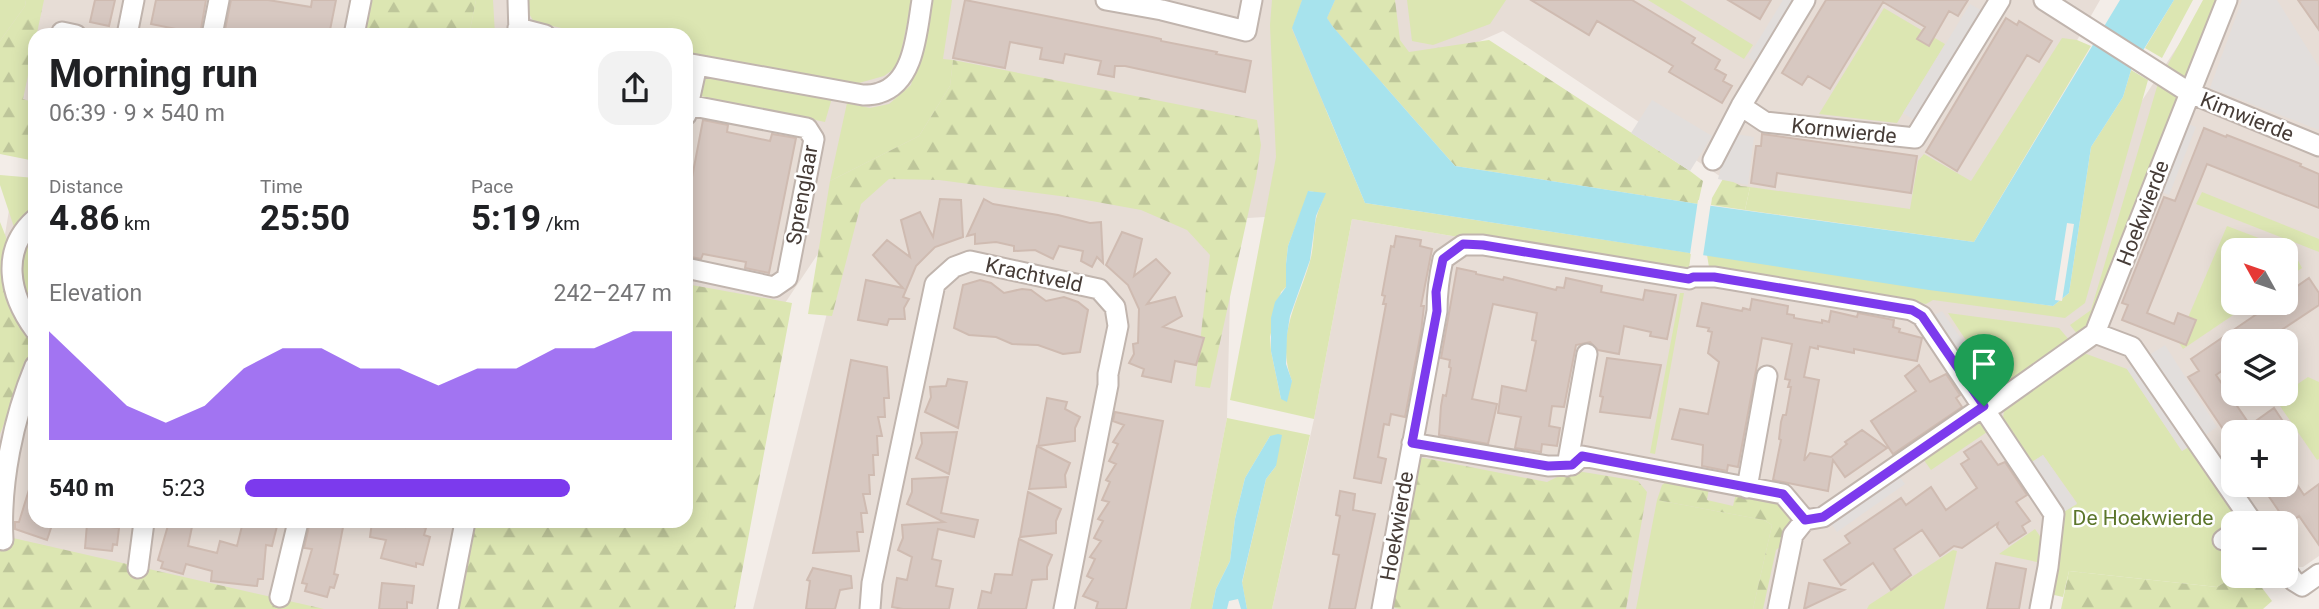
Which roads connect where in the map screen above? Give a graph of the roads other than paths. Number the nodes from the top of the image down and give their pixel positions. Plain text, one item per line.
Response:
1 (134, 0) edge
2 (219, 0) edge
3 (361, 0) edge
4 (518, 0) edge
5 (922, 0) edge
6 (1107, 0) edge
7 (1252, 0) edge
8 (1805, 0) edge
9 (2000, 0) edge
10 (2044, 0) edge
11 (2227, 0) edge
12 (2069, 7) edge
13 (128, 28) edge
14 (213, 28) edge
15 (355, 28) edge
16 (518, 28) edge
17 (693, 64) edge
18 (2190, 93) junction
19 (1741, 106) junction
20 (693, 112) edge
21 (2319, 146) edge
22 (1713, 160) dead end
23 (28, 226) edge
24 (693, 270) edge
25 (28, 318) edge
26 (2095, 333) junction
27 (1587, 354) dead end
28 (1767, 376) dead end
29 (28, 385) edge
30 (1984, 406) junction
31 (1412, 443) junction
32 (1567, 466) junction
33 (1748, 488) junction
34 (2244, 511) edge
35 (1805, 520) junction
36 (144, 528) edge
37 (297, 528) edge
38 (464, 528) edge
39 (3, 540) dead end
40 (138, 568) dead end
41 (2319, 574) edge
42 (2298, 584) edge
43 (281, 597) dead end
44 (448, 609) edge
45 (870, 609) edge
46 (1064, 609) edge
47 (1382, 609) edge
48 (1778, 609) edge
49 (2040, 609) edge

1 - 13 street
2 - 14 street
3 - 15 street
4 - 16 street
5 - 17 street, Sprenglaar
6 - 7 street
8 - 19 street
9 - 19 street, Kornwierde
10 - 12 street
11 - 18 street, Kimwierde
12 - 18 street
18 - 21 street, Kimwierde
18 - 26 street, Hoekwierde
19 - 22 street
20 - 24 street, Sprenglaar
23 - 25 street
26 - 30 street
26 - 34 street
27 - 32 street
28 - 33 street
29 - 39 street
30 - 31 street, Hoekwierde
30 - 35 street
30 - 49 street, Hoekwierde
31 - 32 street, Hoekwierde
31 - 47 street, Hoekwierde
32 - 33 street, Hoekwierde
33 - 35 street, Hoekwierde
35 - 48 street
36 - 40 street
37 - 43 street
38 - 44 street
41 - 42 street
45 - 46 street, Krachtveld

